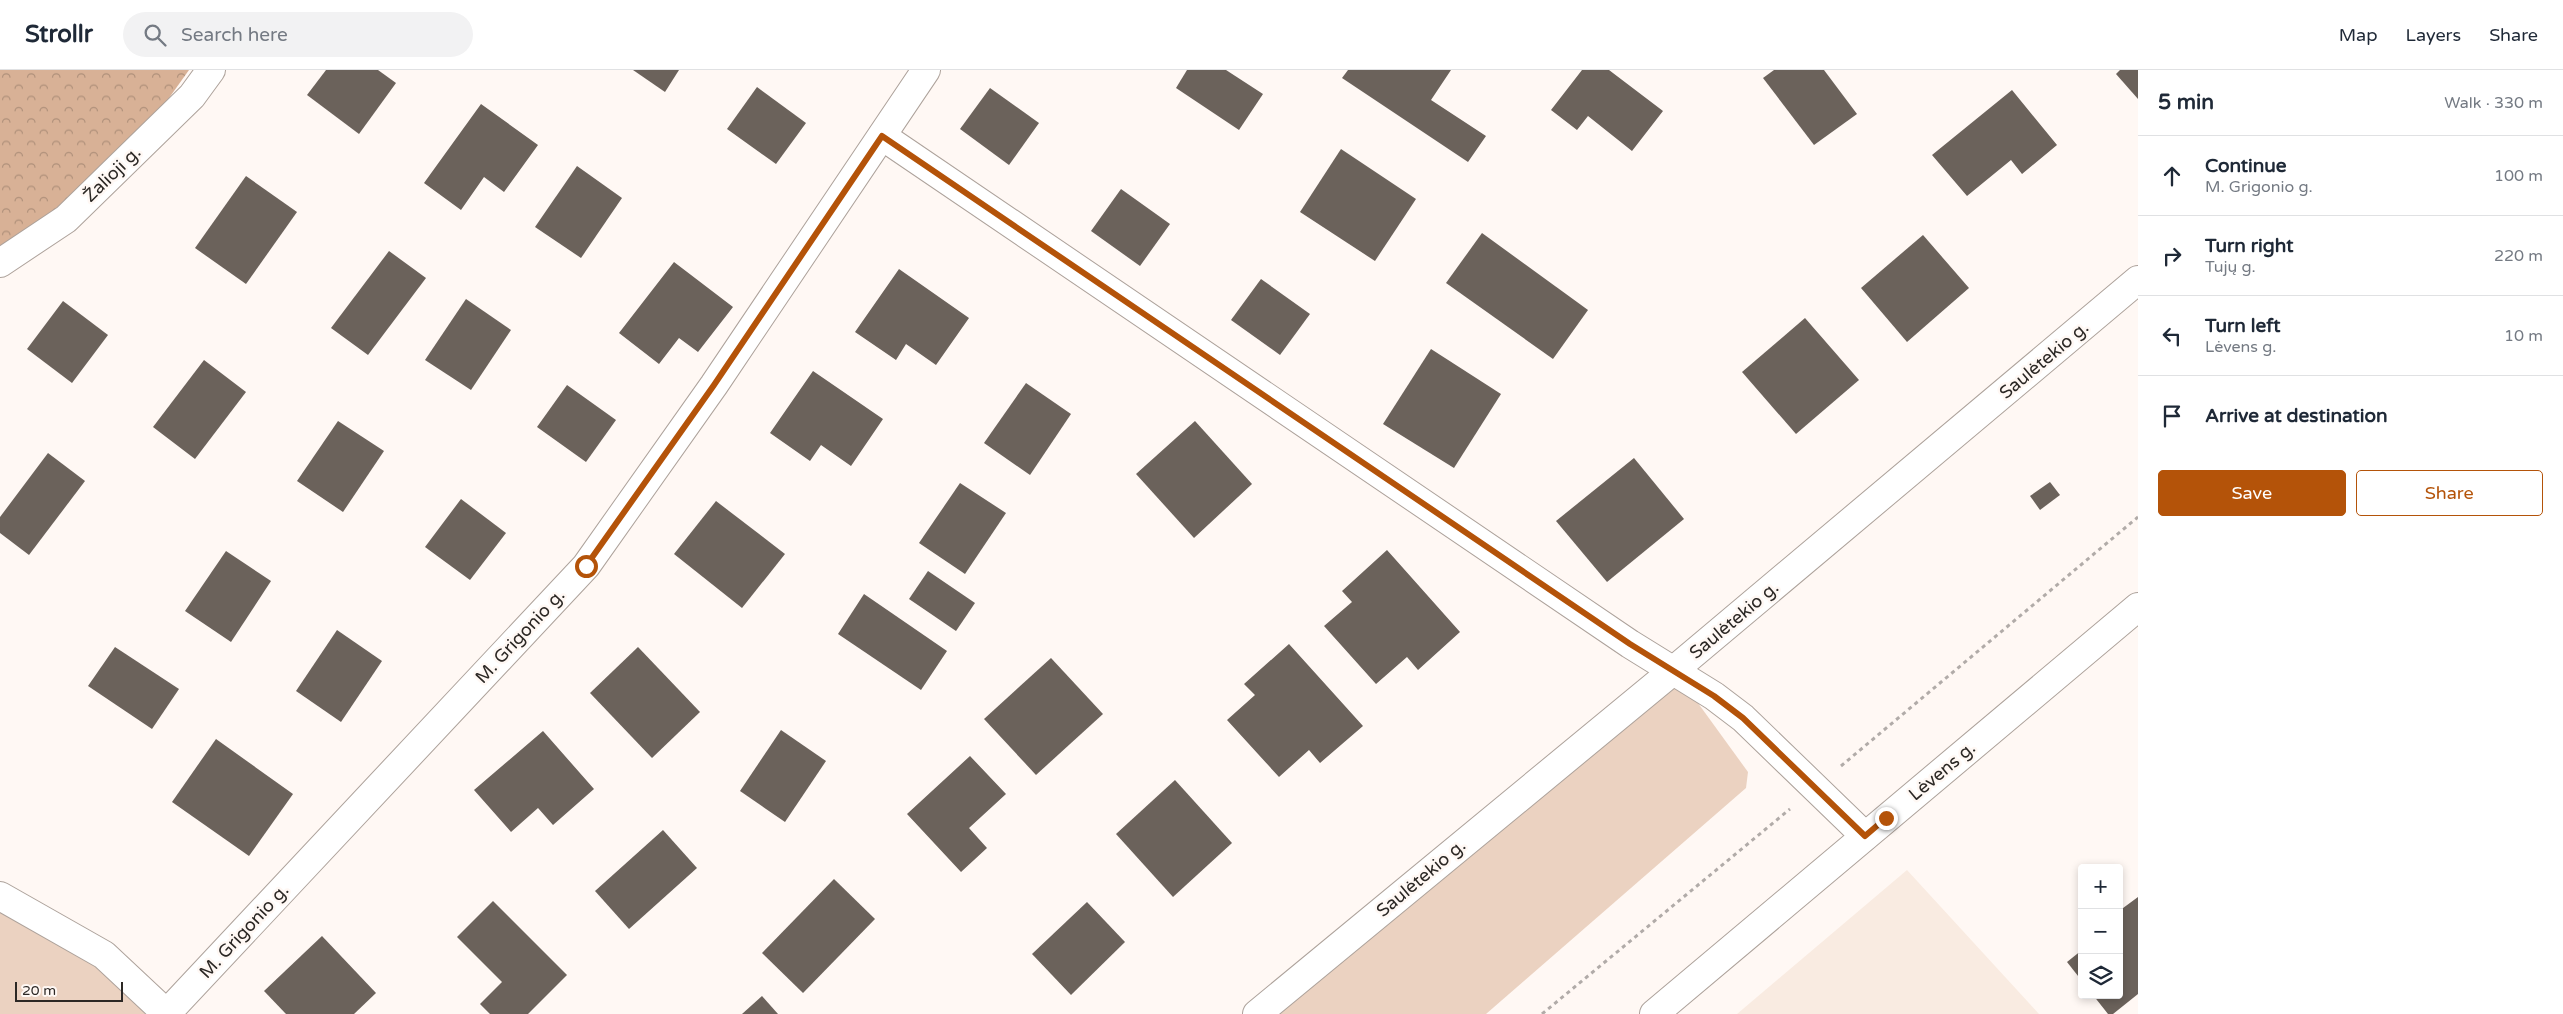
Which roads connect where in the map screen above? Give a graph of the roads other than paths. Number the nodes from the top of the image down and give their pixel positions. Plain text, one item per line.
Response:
1 (211, 70) edge
2 (926, 70) edge
3 (882, 136) junction
4 (0, 264) edge
5 (2138, 280) edge
6 (2138, 606) edge
7 (1674, 670) junction
8 (1865, 836) junction
9 (0, 896) edge
10 (167, 1014) edge
11 (1257, 1014) edge
12 (1654, 1014) edge

1 - 4 street, Žalioji g.
2 - 3 street, M. Grigonio g.
3 - 7 street
3 - 10 street, M. Grigonio g.
5 - 7 street, Saulėtekio g.
6 - 8 street, Lėvens g.
7 - 8 street
7 - 11 street, Saulėtekio g.
8 - 12 street, Lėvens g.
9 - 10 street

